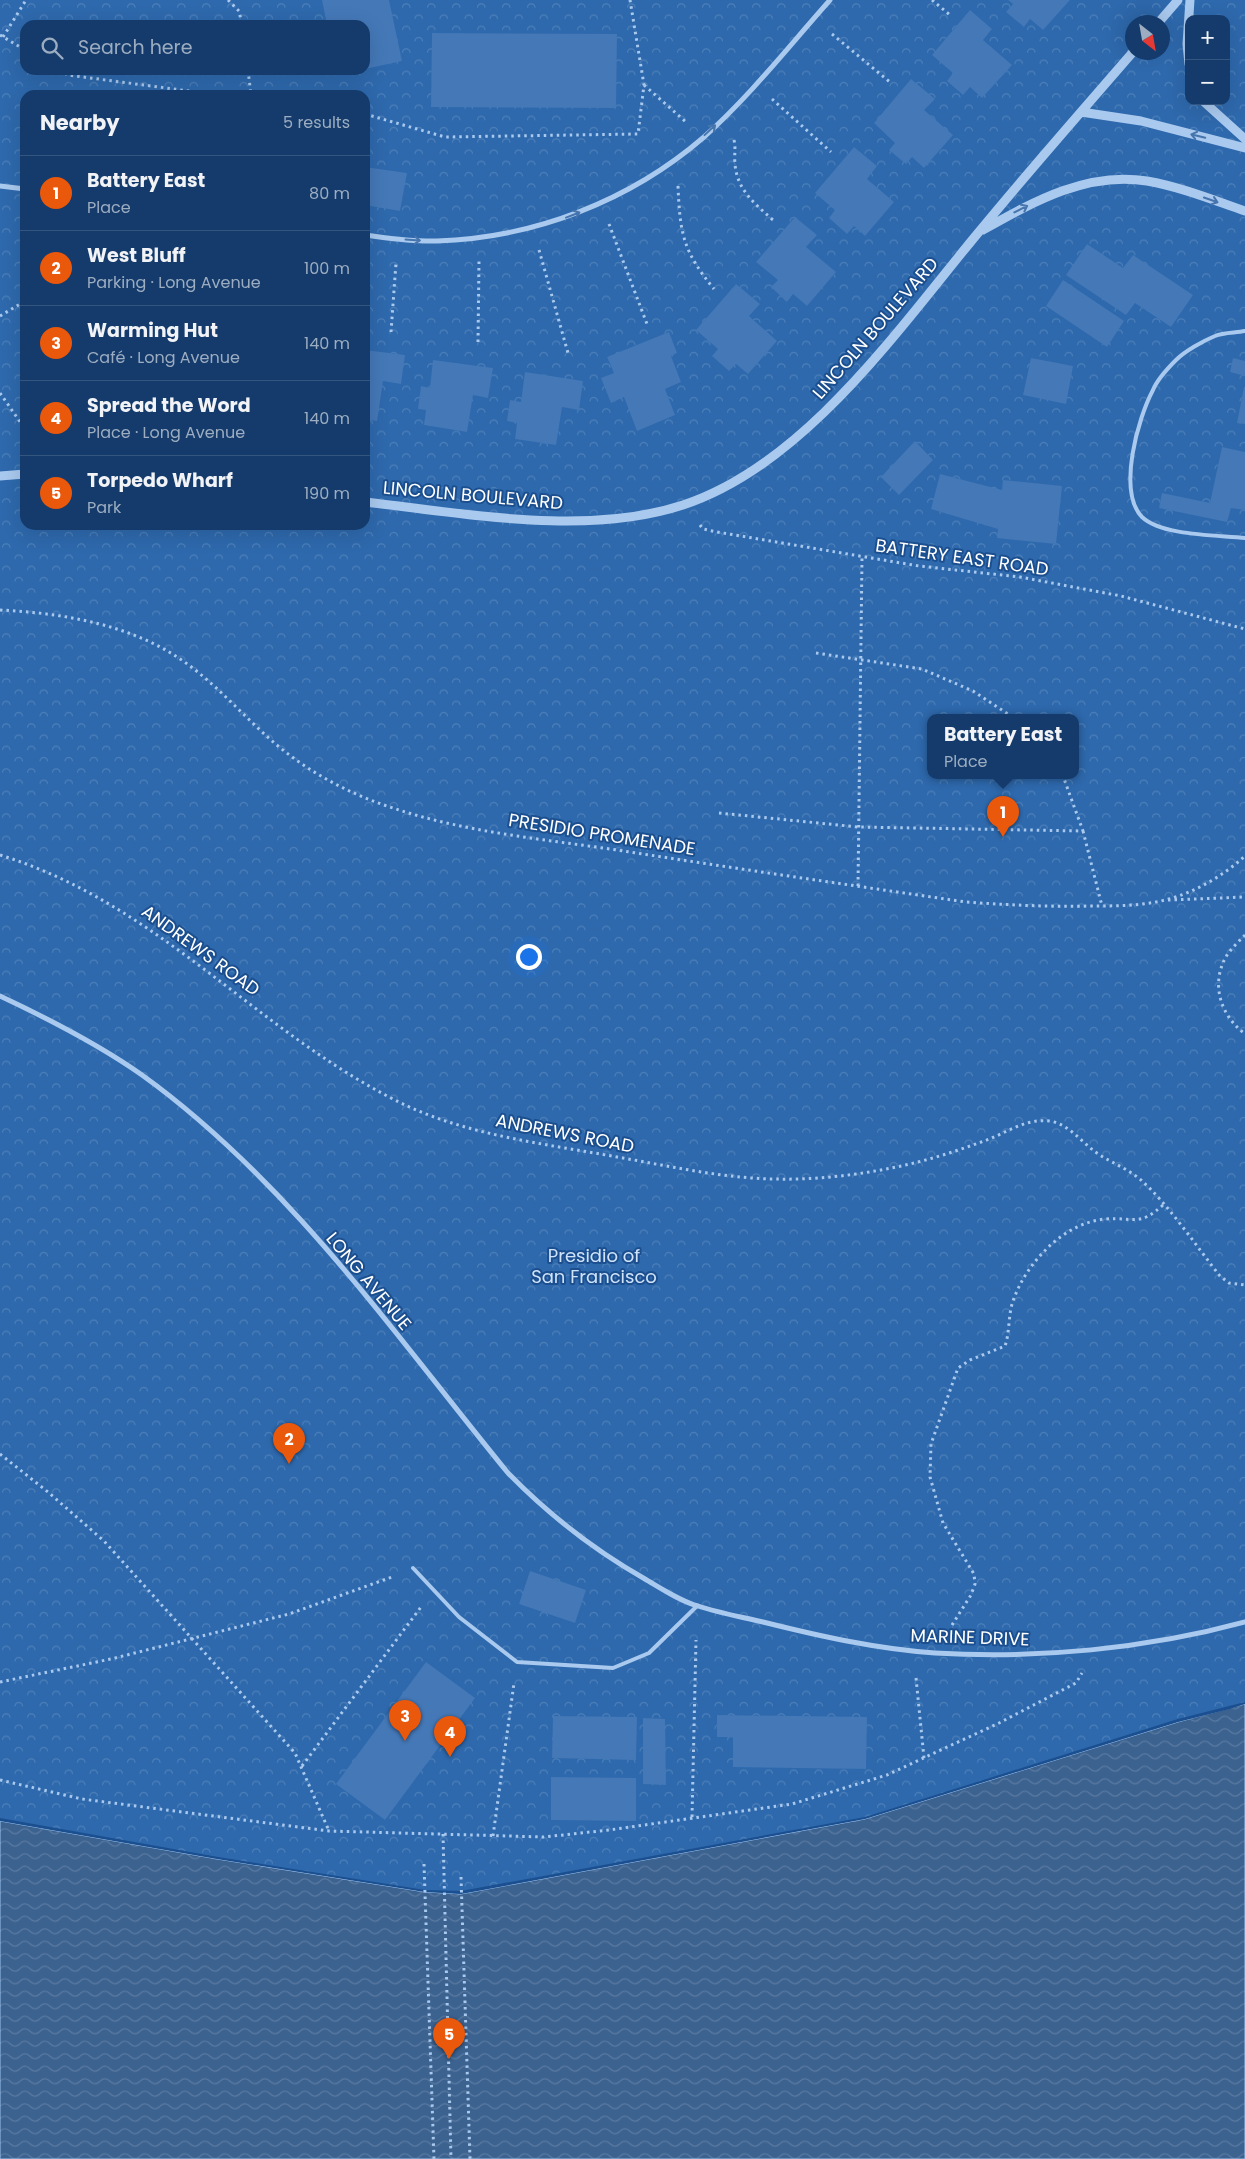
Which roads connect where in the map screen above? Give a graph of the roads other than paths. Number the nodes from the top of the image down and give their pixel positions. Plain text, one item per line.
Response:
1 (830, 0) edge
2 (1178, 0) edge
3 (1190, 0) edge
4 (1165, 15) edge
5 (1126, 60) edge
6 (1189, 60) edge
7 (1207, 105) edge
8 (1081, 112) junction
9 (1245, 139) edge
10 (1245, 148) edge
11 (0, 186) edge
12 (20, 188) edge
13 (1245, 211) edge
14 (978, 232) junction
15 (370, 236) edge
16 (1245, 331) edge
17 (20, 474) edge
18 (0, 476) edge
19 (370, 503) edge
20 (1245, 538) edge
21 (0, 996) edge
22 (413, 1568) road end
23 (697, 1606) junction
24 (1245, 1622) edge

15 -> 1 street
2 - 4 street
3 - 6 street
5 - 8 street, LINCOLN BOULEVARD
7 - 9 street
10 -> 8 street
8 - 14 street, LINCOLN BOULEVARD
11 - 12 street
14 -> 13 street
14 - 19 street, LINCOLN BOULEVARD
16 - 20 lane
17 - 18 street
21 - 23 street, LONG AVENUE
22 - 23 lane
23 - 24 street, MARINE DRIVE

